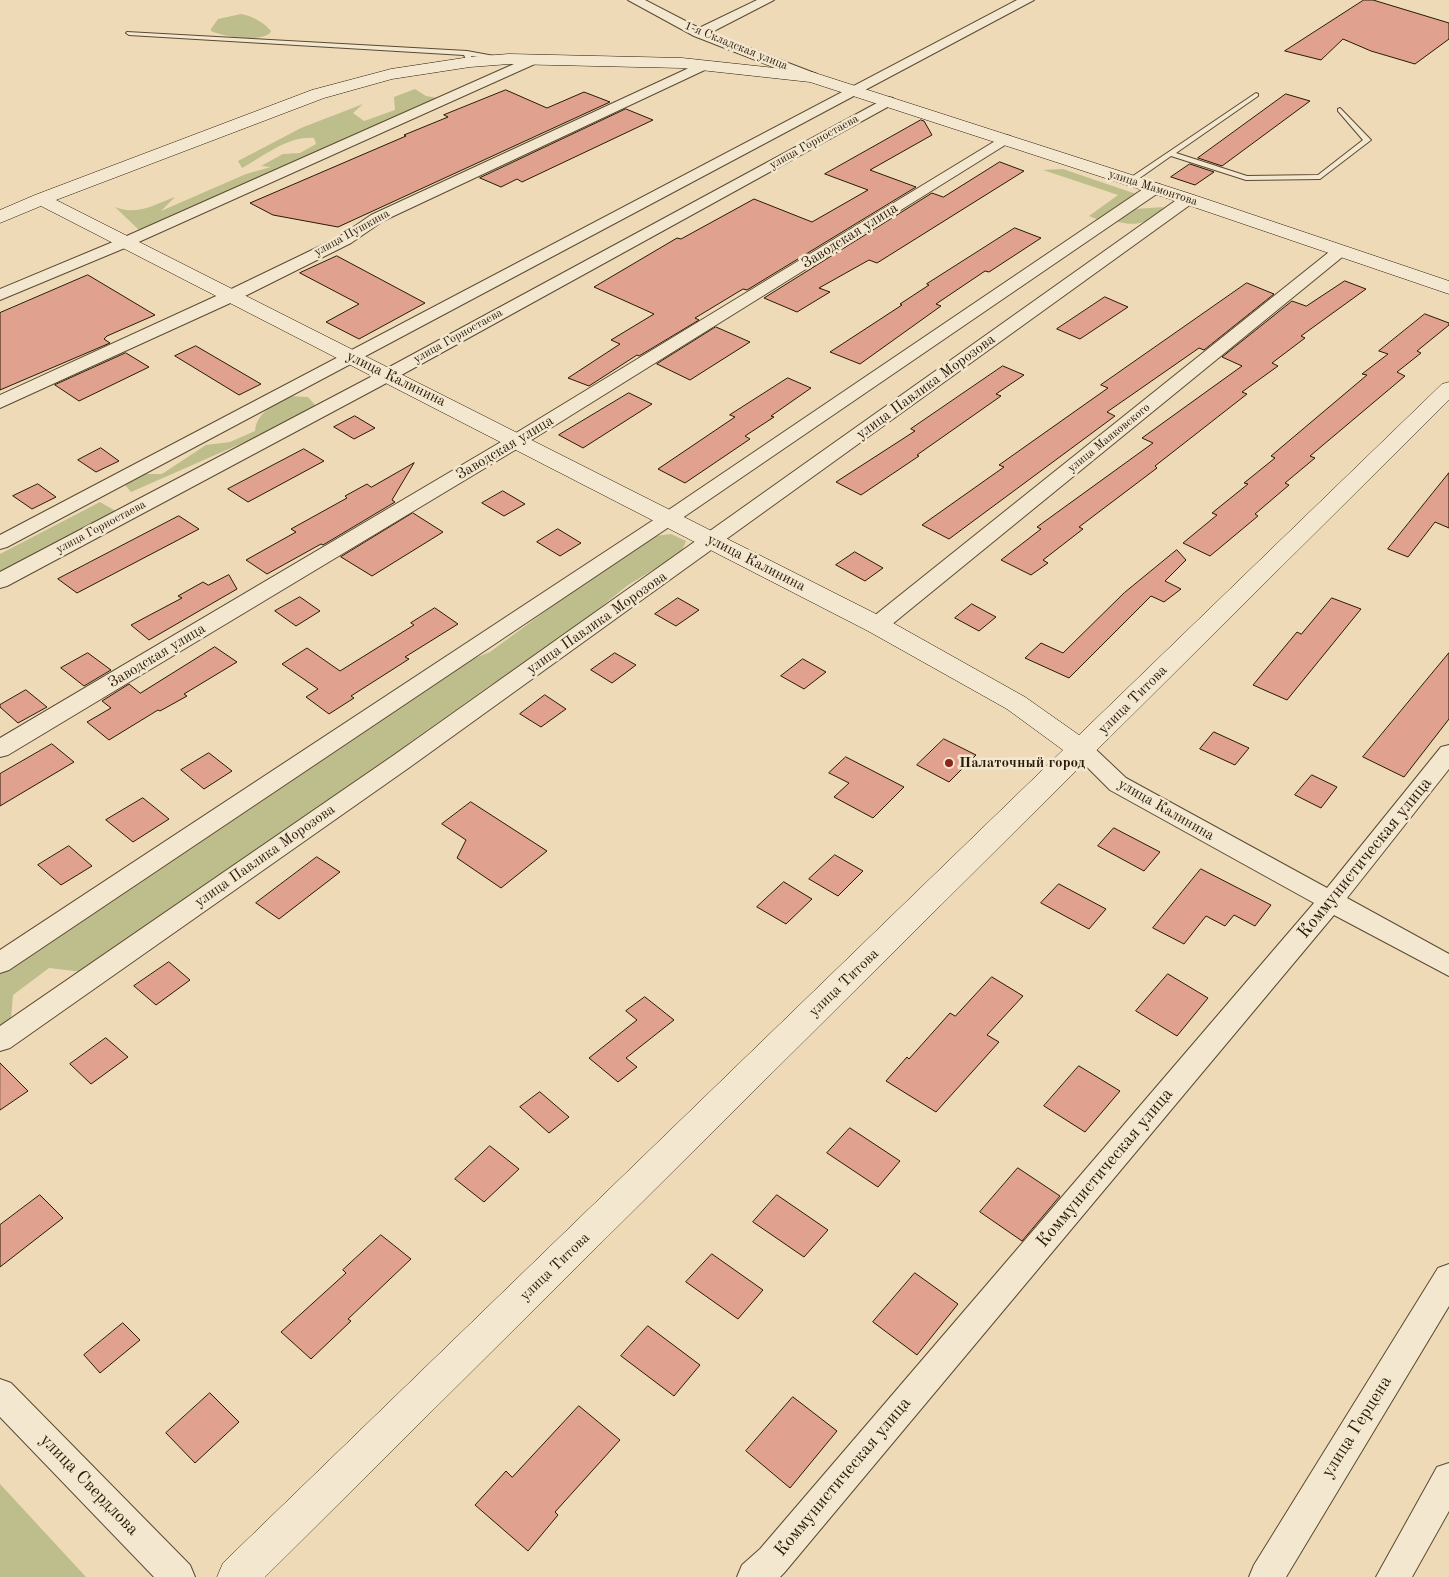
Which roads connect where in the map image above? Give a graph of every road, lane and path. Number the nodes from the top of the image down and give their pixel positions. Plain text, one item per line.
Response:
1 (635, 0) edge
2 (767, 0) edge
3 (1026, 0) edge
4 (129, 33) dead end
5 (699, 33) junction
6 (468, 57) junction
7 (532, 60) junction
8 (704, 65) junction
9 (812, 77) junction
10 (856, 91) junction
11 (1256, 95) dead end
12 (888, 102) junction
13 (1340, 110) dead end
14 (1005, 140) junction
15 (1170, 153) junction
16 (1131, 180) junction
17 (1155, 188) junction
18 (41, 199) junction
19 (1188, 199) junction
20 (0, 217) edge
21 (126, 242) junction
22 (1340, 251) junction
23 (1449, 288) edge
24 (0, 295) edge
25 (231, 296) junction
26 (351, 357) junction
27 (388, 375) junction
28 (1449, 388) edge
29 (0, 402) edge
30 (518, 440) junction
31 (668, 518) junction
32 (713, 541) junction
33 (0, 543) edge
34 (0, 581) edge
35 (877, 625) junction
36 (0, 749) edge
37 (1082, 750) junction
38 (1449, 753) edge
39 (1330, 902) junction
40 (0, 963) edge
41 (1449, 966) edge
42 (0, 1040) edge
43 (1449, 1278) edge
44 (0, 1394) edge
45 (1449, 1478) edge
46 (247, 1574) edge
47 (178, 1577) edge
48 (754, 1577) edge
49 (1266, 1577) edge
50 (1393, 1577) edge

1 - 5 street, 1-я Складская улица
2 - 5 street
3 - 10 street, улица Горностаева
4 - 6 lane
5 - 9 street, 1-я Складская улица
6 - 7 main road
6 - 18 main road
7 - 8 main road
7 - 21 street
8 - 9 main road
8 - 25 street, улица Пушкина
9 - 10 main road
10 - 12 main road, улица Мамонтова
10 - 26 street, улица Горностаева
11 - 15 lane
12 - 14 main road, улица Мамонтова
12 - 27 street, улица Горностаева
13 - 15 lane
14 - 16 main road, улица Мамонтова
14 - 30 street, Заводская улица
15 - 16 lane
16 - 17 main road, улица Мамонтова
17 - 19 main road, улица Мамонтова
17 - 31 street
18 - 20 main road
18 - 21 main road, улица Калинина
19 - 22 main road, улица Мамонтова
19 - 32 street, улица Павлика Морозова
21 - 24 street
21 - 25 main road, улица Калинина
22 - 23 main road, улица Мамонтова
22 - 35 street, улица Маяковского
25 - 26 main road, улица Калинина
25 - 29 street, улица Пушкина
26 - 27 main road, улица Калинина
26 - 33 street, улица Горностаева
27 - 30 main road, улица Калинина
27 - 34 street, улица Горностаева
28 - 37 main road, улица Титова
30 - 31 main road, улица Калинина
30 - 36 street, Заводская улица
31 - 32 main road, улица Калинина
31 - 40 street
32 - 35 main road, улица Калинина
32 - 42 street, улица Павлика Морозова
35 - 37 main road, улица Калинина
37 - 39 street, улица Калинина
37 - 46 main road, улица Титова
38 - 39 street, Коммунистическая улица
39 - 41 street, улица Калинина
39 - 48 street, Коммунистическая улица
43 - 49 street, улица Герцена
44 - 47 street, улица Свердлова
45 - 50 street

